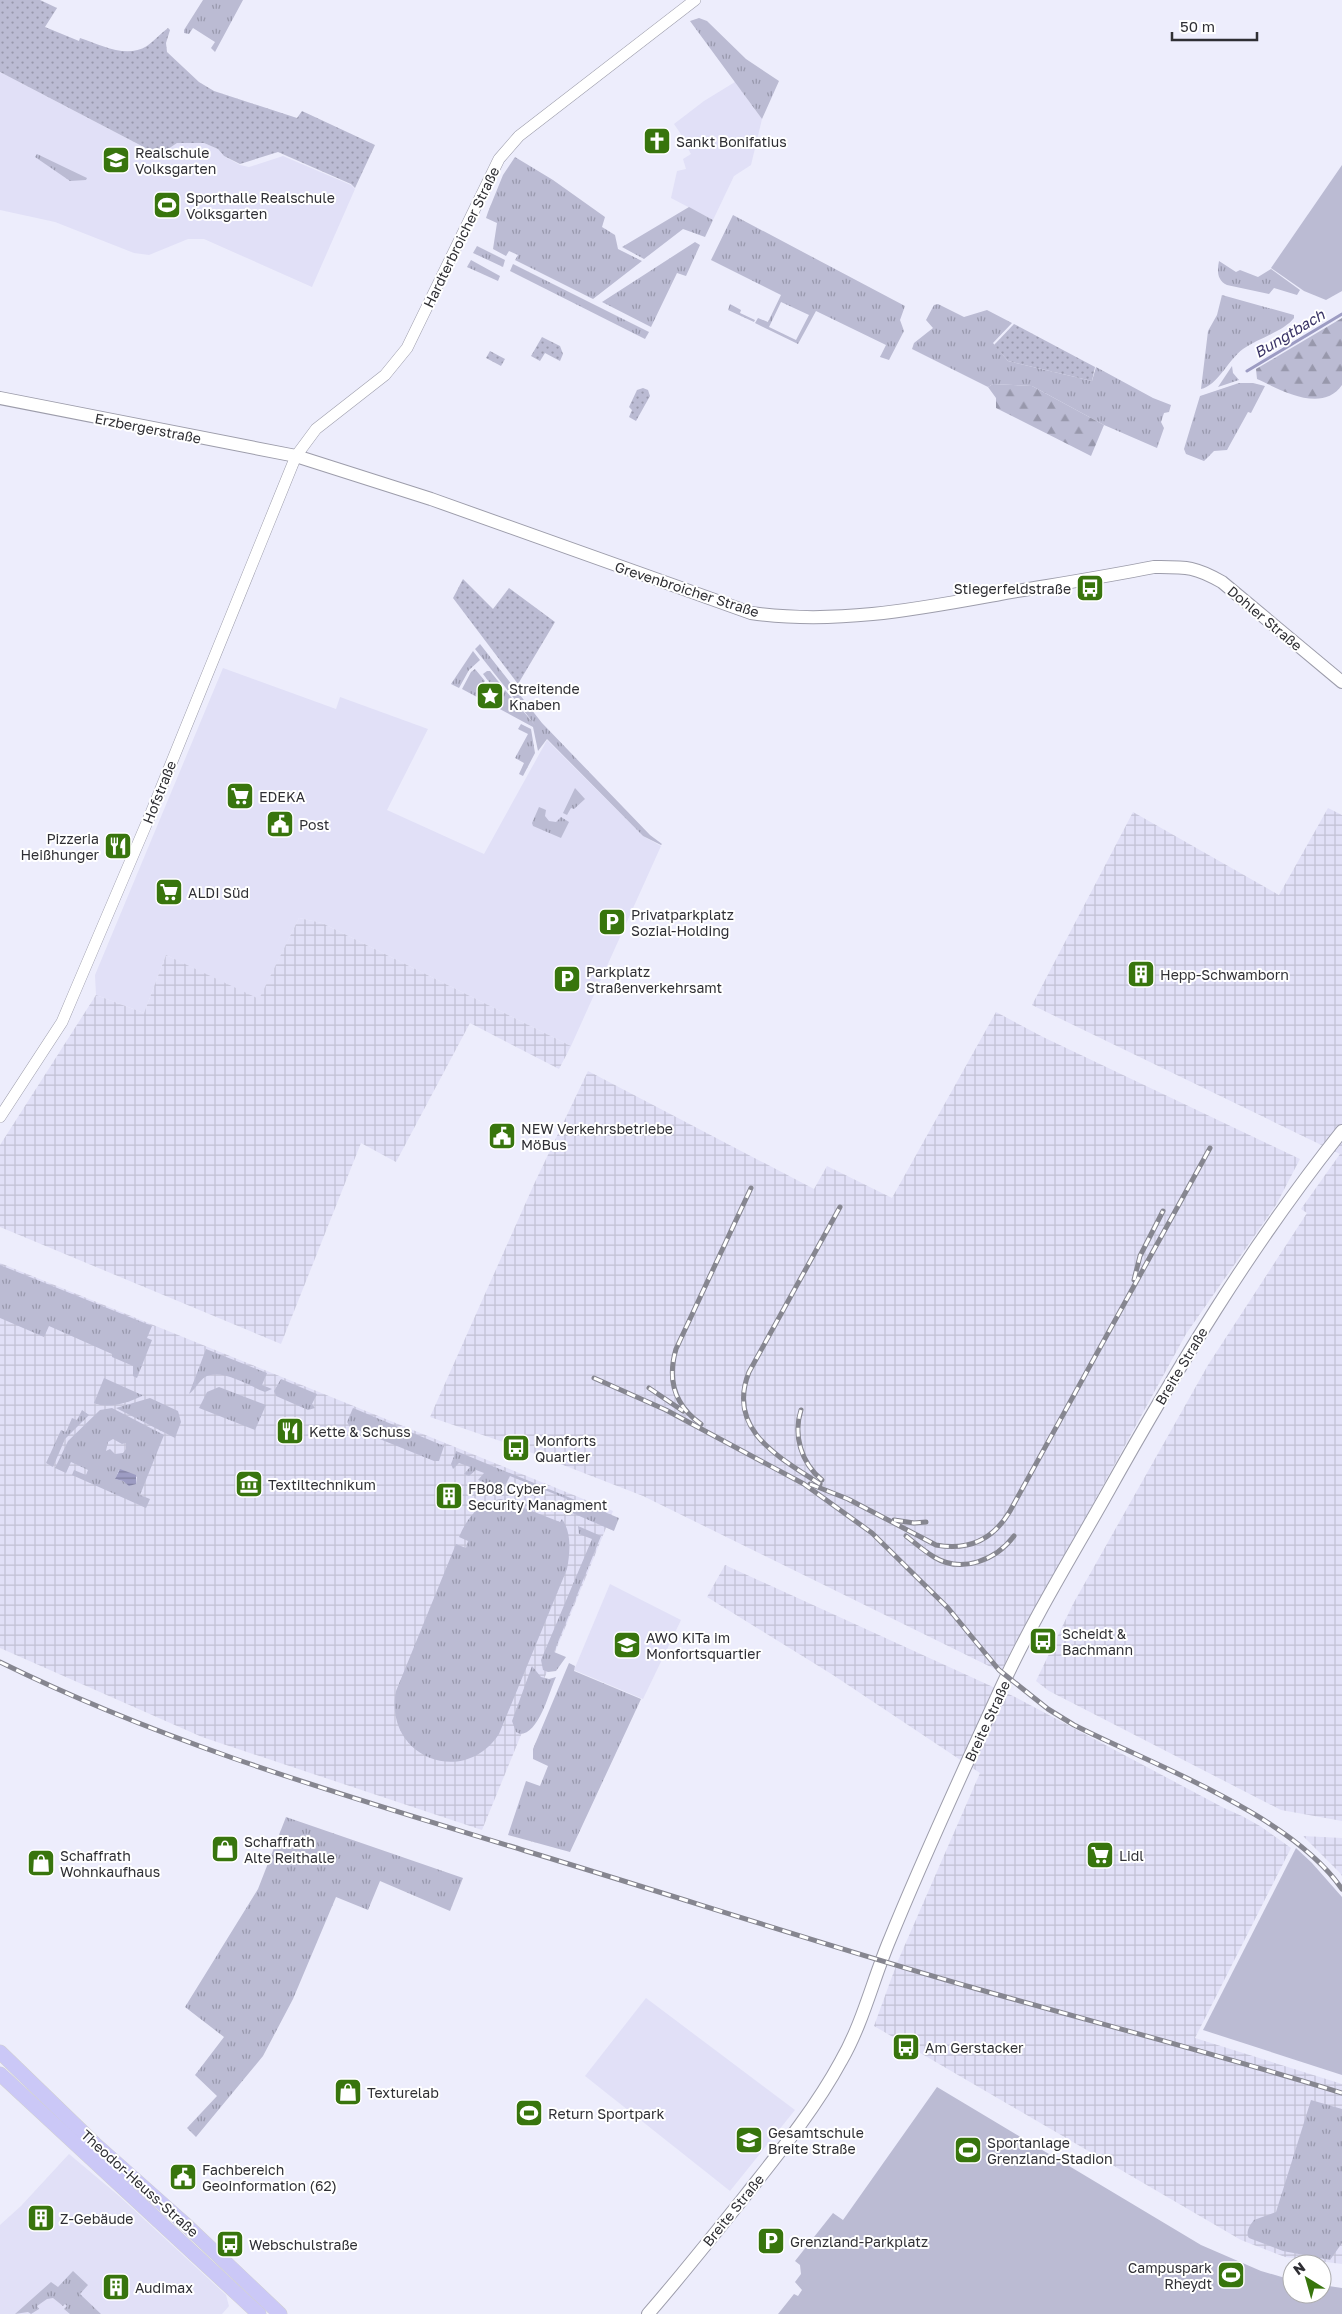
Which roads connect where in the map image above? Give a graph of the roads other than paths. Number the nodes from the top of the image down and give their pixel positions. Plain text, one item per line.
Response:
1 (694, 0) edge
2 (0, 398) edge
3 (296, 456) junction
4 (1182, 567) joint
5 (1342, 682) edge
6 (0, 1117) edge
7 (1342, 1131) edge
8 (0, 2052) edge
9 (0, 2074) edge
10 (259, 2314) edge
11 (280, 2314) edge
12 (648, 2314) edge

1 - 3 street, Hardterbroicher Straße
2 - 3 main road, Erzbergerstraße
3 - 4 main road, Grevenbroicher Straße
3 - 6 street, Hofstraße
4 - 5 main road, Dohler Straße
7 - 12 main road, Breite Straße
8 - 11 main road, Theodor-Heuss-Straße
9 - 10 main road, Theodor-Heuss-Straße

